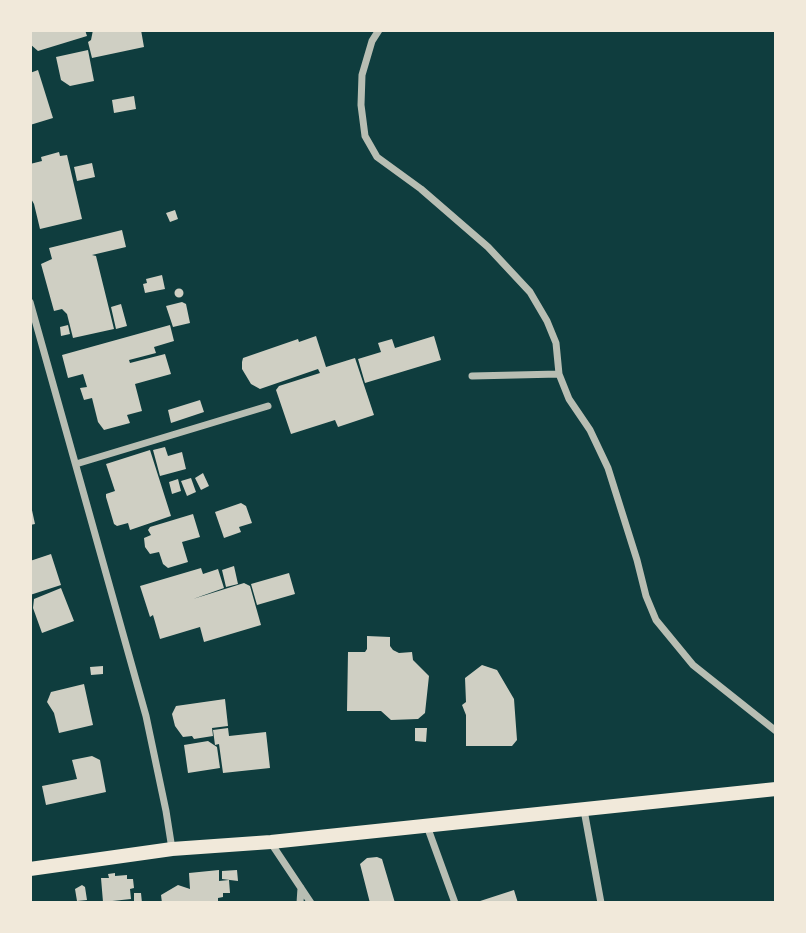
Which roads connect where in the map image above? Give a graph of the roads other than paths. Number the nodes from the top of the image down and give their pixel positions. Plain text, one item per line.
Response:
1 (379, 30) edge
2 (30, 302) edge
3 (559, 374) junction
4 (472, 376) dead end
5 (268, 406) dead end
6 (76, 464) junction
7 (776, 731) edge
8 (776, 789) edge
9 (584, 810) junction
10 (427, 826) junction
11 (271, 842) junction
12 (172, 849) junction
13 (30, 869) edge
14 (301, 887) junction
15 (300, 903) edge
16 (311, 903) edge
17 (454, 903) edge
18 (601, 903) edge

1 - 3 street
2 - 6 street
3 - 4 street
3 - 7 street
5 - 6 street
6 - 12 street
8 - 9 main road
9 - 10 main road
9 - 18 street
10 - 11 main road
10 - 17 street
11 - 12 main road
11 - 14 street
12 - 13 main road
14 - 15 street
14 - 16 street

